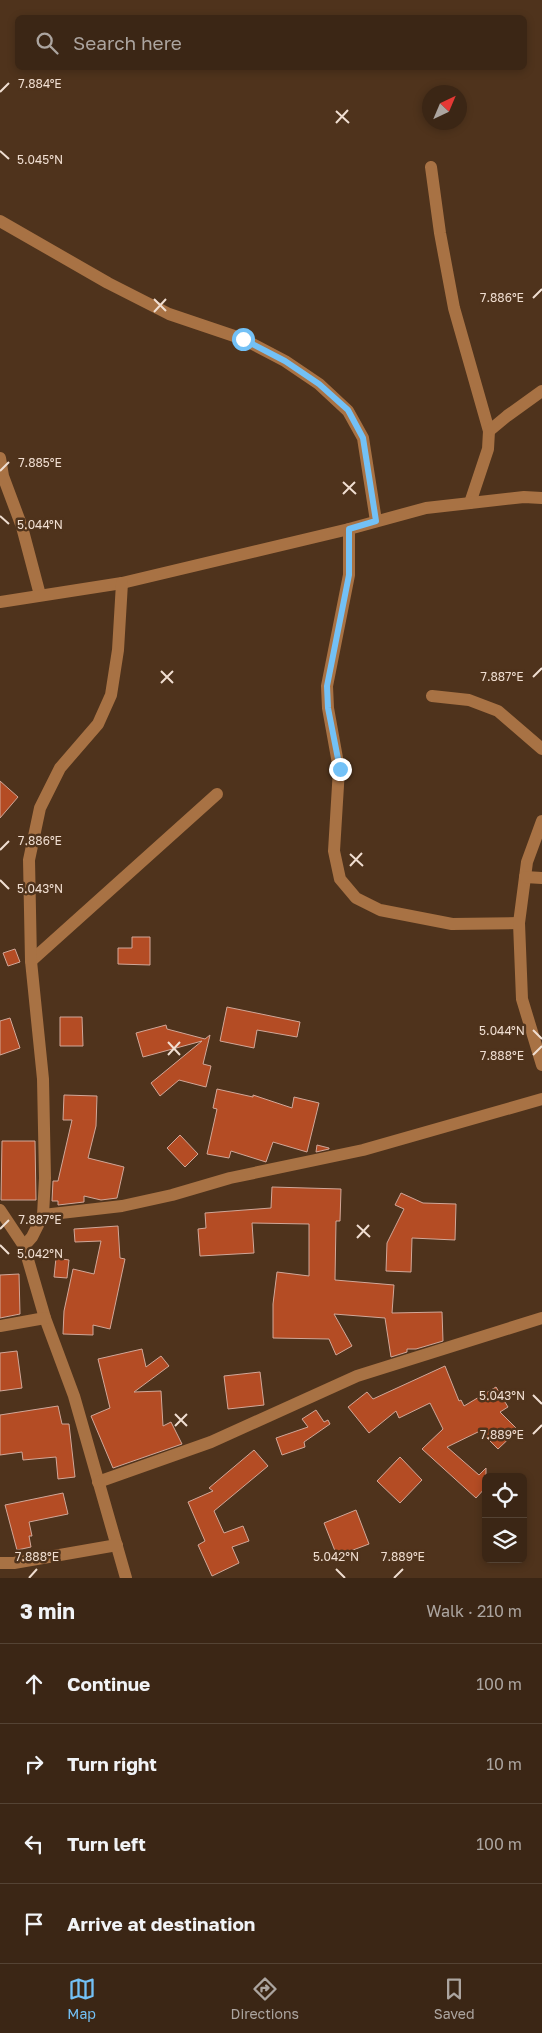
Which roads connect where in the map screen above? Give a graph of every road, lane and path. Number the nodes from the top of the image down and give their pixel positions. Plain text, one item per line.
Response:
1 (430, 167) dead end
2 (0, 222) edge
3 (542, 391) edge
4 (489, 432) junction
5 (0, 458) edge
6 (542, 498) edge
7 (470, 503) junction
8 (376, 521) junction
9 (349, 529) junction
10 (122, 583) junction
11 (40, 595) junction
12 (0, 602) edge
13 (432, 696) dead end
14 (542, 749) edge
15 (217, 794) dead end
16 (542, 821) edge
17 (524, 877) junction
18 (542, 878) edge
19 (519, 923) junction
20 (31, 961) junction
21 (542, 1065) edge
22 (542, 1099) edge
23 (0, 1210) edge
24 (43, 1215) junction
25 (24, 1246) junction
26 (45, 1318) junction
27 (542, 1318) edge
28 (0, 1326) edge
29 (98, 1482) junction
30 (117, 1544) junction
31 (0, 1562) edge
32 (126, 1578) edge

1 - 4 street
2 - 8 street
3 - 4 street
4 - 7 street
5 - 11 street
6 - 7 street
7 - 8 street
8 - 9 street
9 - 10 street
9 - 19 street
10 - 11 street
10 - 20 street
11 - 12 street
13 - 14 street
15 - 20 street
16 - 17 street
17 - 18 street
17 - 19 street
19 - 21 street
20 - 24 street
22 - 24 street
23 - 25 street
24 - 25 street
25 - 26 street
26 - 28 street
26 - 29 street
27 - 29 street
29 - 30 street
30 - 31 street
30 - 32 street

